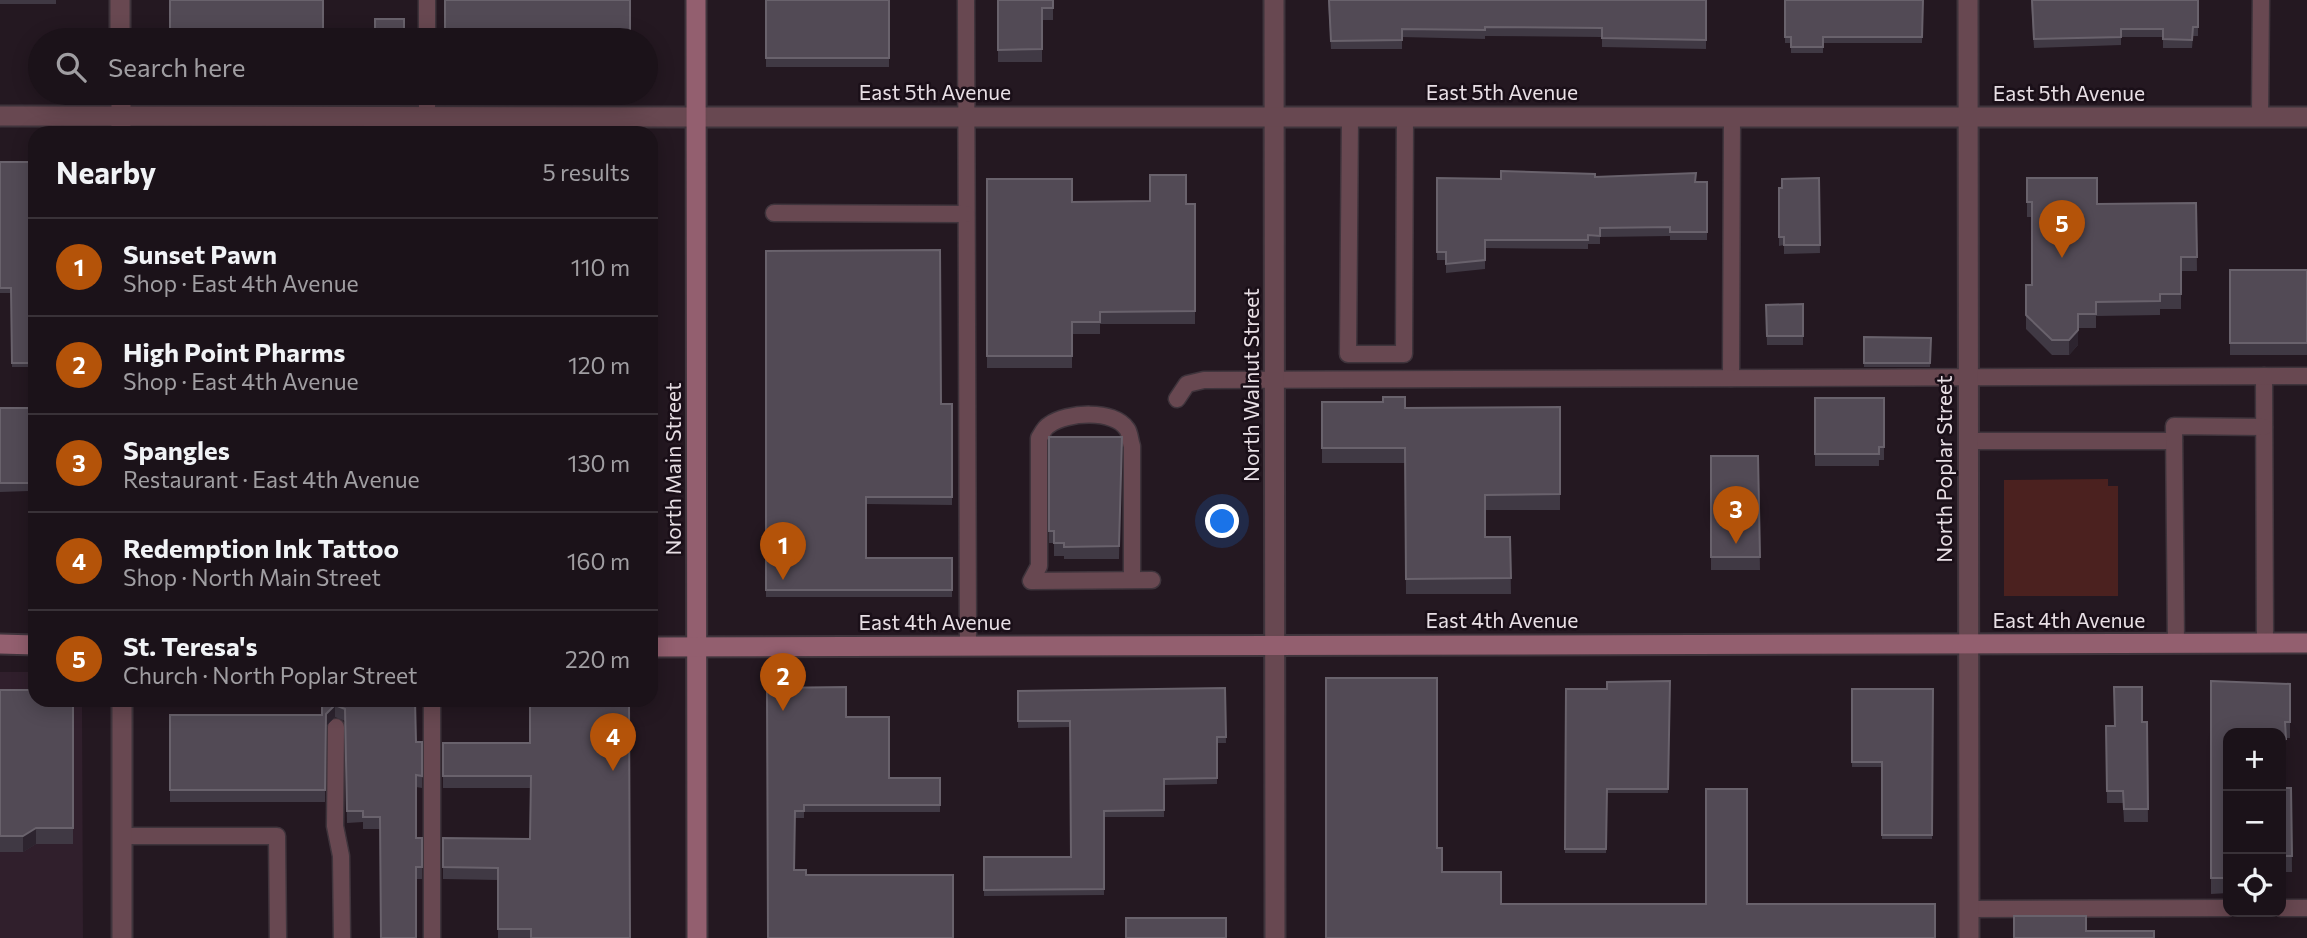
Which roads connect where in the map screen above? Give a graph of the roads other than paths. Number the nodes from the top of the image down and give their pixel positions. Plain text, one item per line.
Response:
1 (120, 0) edge
2 (426, 0) edge
3 (696, 0) edge
4 (966, 0) edge
5 (1275, 0) edge
6 (1968, 0) edge
7 (2261, 0) edge
8 (120, 28) edge
9 (427, 28) edge
10 (121, 105) edge
11 (427, 105) edge
12 (0, 116) edge
13 (966, 116) junction
14 (1405, 116) junction
15 (1732, 116) junction
16 (697, 117) junction
17 (1274, 117) junction
18 (1350, 117) junction
19 (1968, 117) junction
20 (2260, 117) junction
21 (2307, 117) edge
22 (121, 125) edge
23 (427, 125) edge
24 (775, 213) dead end
25 (966, 214) junction
26 (2264, 376) junction
27 (2307, 376) edge
28 (1968, 377) junction
29 (1731, 378) junction
30 (1274, 380) junction
31 (1177, 399) dead end
32 (2264, 427) junction
33 (1967, 441) junction
34 (2174, 441) junction
35 (1132, 580) junction
36 (1152, 580) dead end
37 (2307, 643) edge
38 (0, 644) edge
39 (1275, 644) junction
40 (1968, 644) junction
41 (2176, 644) junction
42 (2265, 644) junction
43 (28, 645) edge
44 (968, 646) junction
45 (658, 647) edge
46 (697, 647) junction
47 (122, 707) edge
48 (432, 707) edge
49 (336, 727) dead end
50 (122, 836) junction
51 (2223, 908) edge
52 (2286, 908) edge
53 (2307, 908) edge
54 (1969, 909) junction
55 (122, 938) edge
56 (278, 938) edge
57 (342, 938) edge
58 (432, 938) edge
59 (697, 938) edge
60 (1275, 938) edge
61 (1969, 938) edge

1 - 8 street
2 - 9 lane
3 - 16 main road, North Main Street
4 - 13 lane
5 - 17 street, North Walnut Street
6 - 19 street, North Poplar Street
7 - 20 lane
10 - 22 street
11 - 23 lane
12 - 22 street, East 5th Avenue
13 - 16 street, East 5th Avenue
13 - 17 street, East 5th Avenue
13 - 25 lane
14 - 15 street, East 5th Avenue
14 - 18 street, East 5th Avenue
14 - 18 lane
15 - 19 street, East 5th Avenue
15 - 29 lane
16 - 23 street, East 5th Avenue
16 - 46 main road, North Main Street
17 - 18 street, East 5th Avenue
17 - 30 street, North Walnut Street
19 - 20 street, East 5th Avenue
19 - 28 street, North Poplar Street
20 - 21 street, East 5th Avenue
22 - 23 street, East 5th Avenue
24 - 25 lane
25 - 44 lane
26 - 27 lane
26 - 28 lane
26 - 32 lane
28 - 29 lane
28 - 33 street, North Poplar Street
29 - 30 lane
30 - 31 lane
30 - 39 street, North Walnut Street
32 - 34 lane
32 - 42 lane
33 - 34 lane
33 - 40 street, North Poplar Street
34 - 41 lane
35 - 35 lane
35 - 36 lane
37 - 42 main road, East 4th Avenue
38 - 43 main road
39 - 40 main road, East 4th Avenue
39 - 44 main road, East 4th Avenue
39 - 60 street, North Walnut Street
40 - 41 main road, East 4th Avenue
40 - 54 street, North Poplar Street
41 - 42 main road, East 4th Avenue
44 - 46 main road, East 4th Avenue
45 - 46 main road, East 4th Avenue
46 - 59 main road, North Main Street
47 - 50 street
48 - 58 lane
49 - 57 lane
50 - 55 street
50 - 56 lane
51 - 54 lane
52 - 53 lane
54 - 61 street, North Poplar Street

